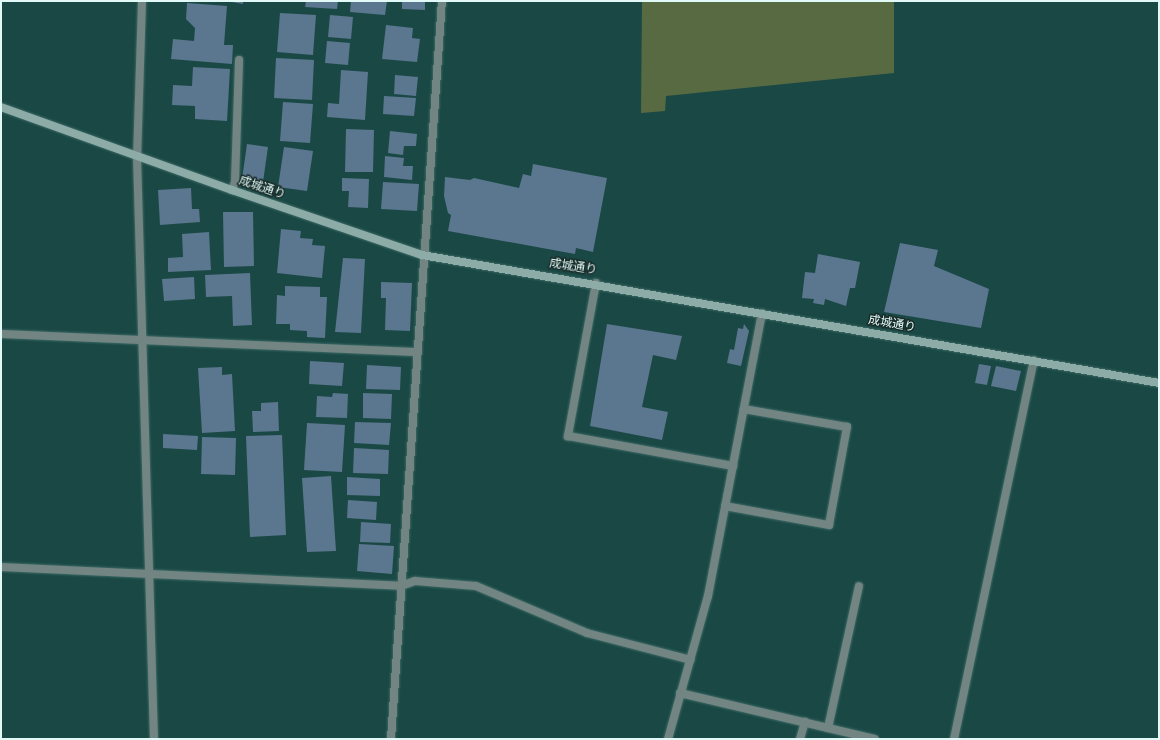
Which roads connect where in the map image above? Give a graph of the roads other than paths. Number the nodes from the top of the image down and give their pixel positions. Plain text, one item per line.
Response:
1 (142, 1) edge
2 (442, 1) edge
3 (239, 60) dead end
4 (1, 107) edge
5 (137, 157) junction
6 (232, 190) junction
7 (422, 255) junction
8 (596, 283) junction
9 (762, 313) junction
10 (1, 334) edge
11 (143, 342) junction
12 (417, 352) junction
13 (1034, 360) junction
14 (1159, 383) edge
15 (744, 409) junction
16 (733, 466) junction
17 (725, 506) junction
18 (1, 567) edge
19 (149, 574) junction
20 (401, 586) junction
21 (859, 586) dead end
22 (691, 660) junction
23 (680, 693) junction
24 (805, 722) junction
25 (828, 728) junction
26 (154, 739) edge
27 (391, 739) edge
28 (668, 739) edge
29 (800, 739) edge
30 (875, 739) edge
31 (954, 739) edge

1 - 5 street
2 - 7 street
3 - 6 street
4 - 5 street, 成城通り
5 - 6 street, 成城通り
5 - 11 street
6 - 7 street, 成城通り
7 - 8 street, 成城通り
7 - 12 street
8 - 9 street, 成城通り
8 - 16 street
9 - 13 street, 成城通り
9 - 15 street
10 - 11 street
11 - 12 street
11 - 19 street
12 - 20 street
13 - 14 street, 成城通り
13 - 31 street
15 - 16 street
15 - 17 street
16 - 17 street
17 - 22 street
18 - 19 street
19 - 20 street
19 - 26 street
20 - 22 street
20 - 27 street
21 - 25 street
22 - 23 street
23 - 24 street
23 - 28 street
24 - 25 street
24 - 29 street
25 - 30 street

